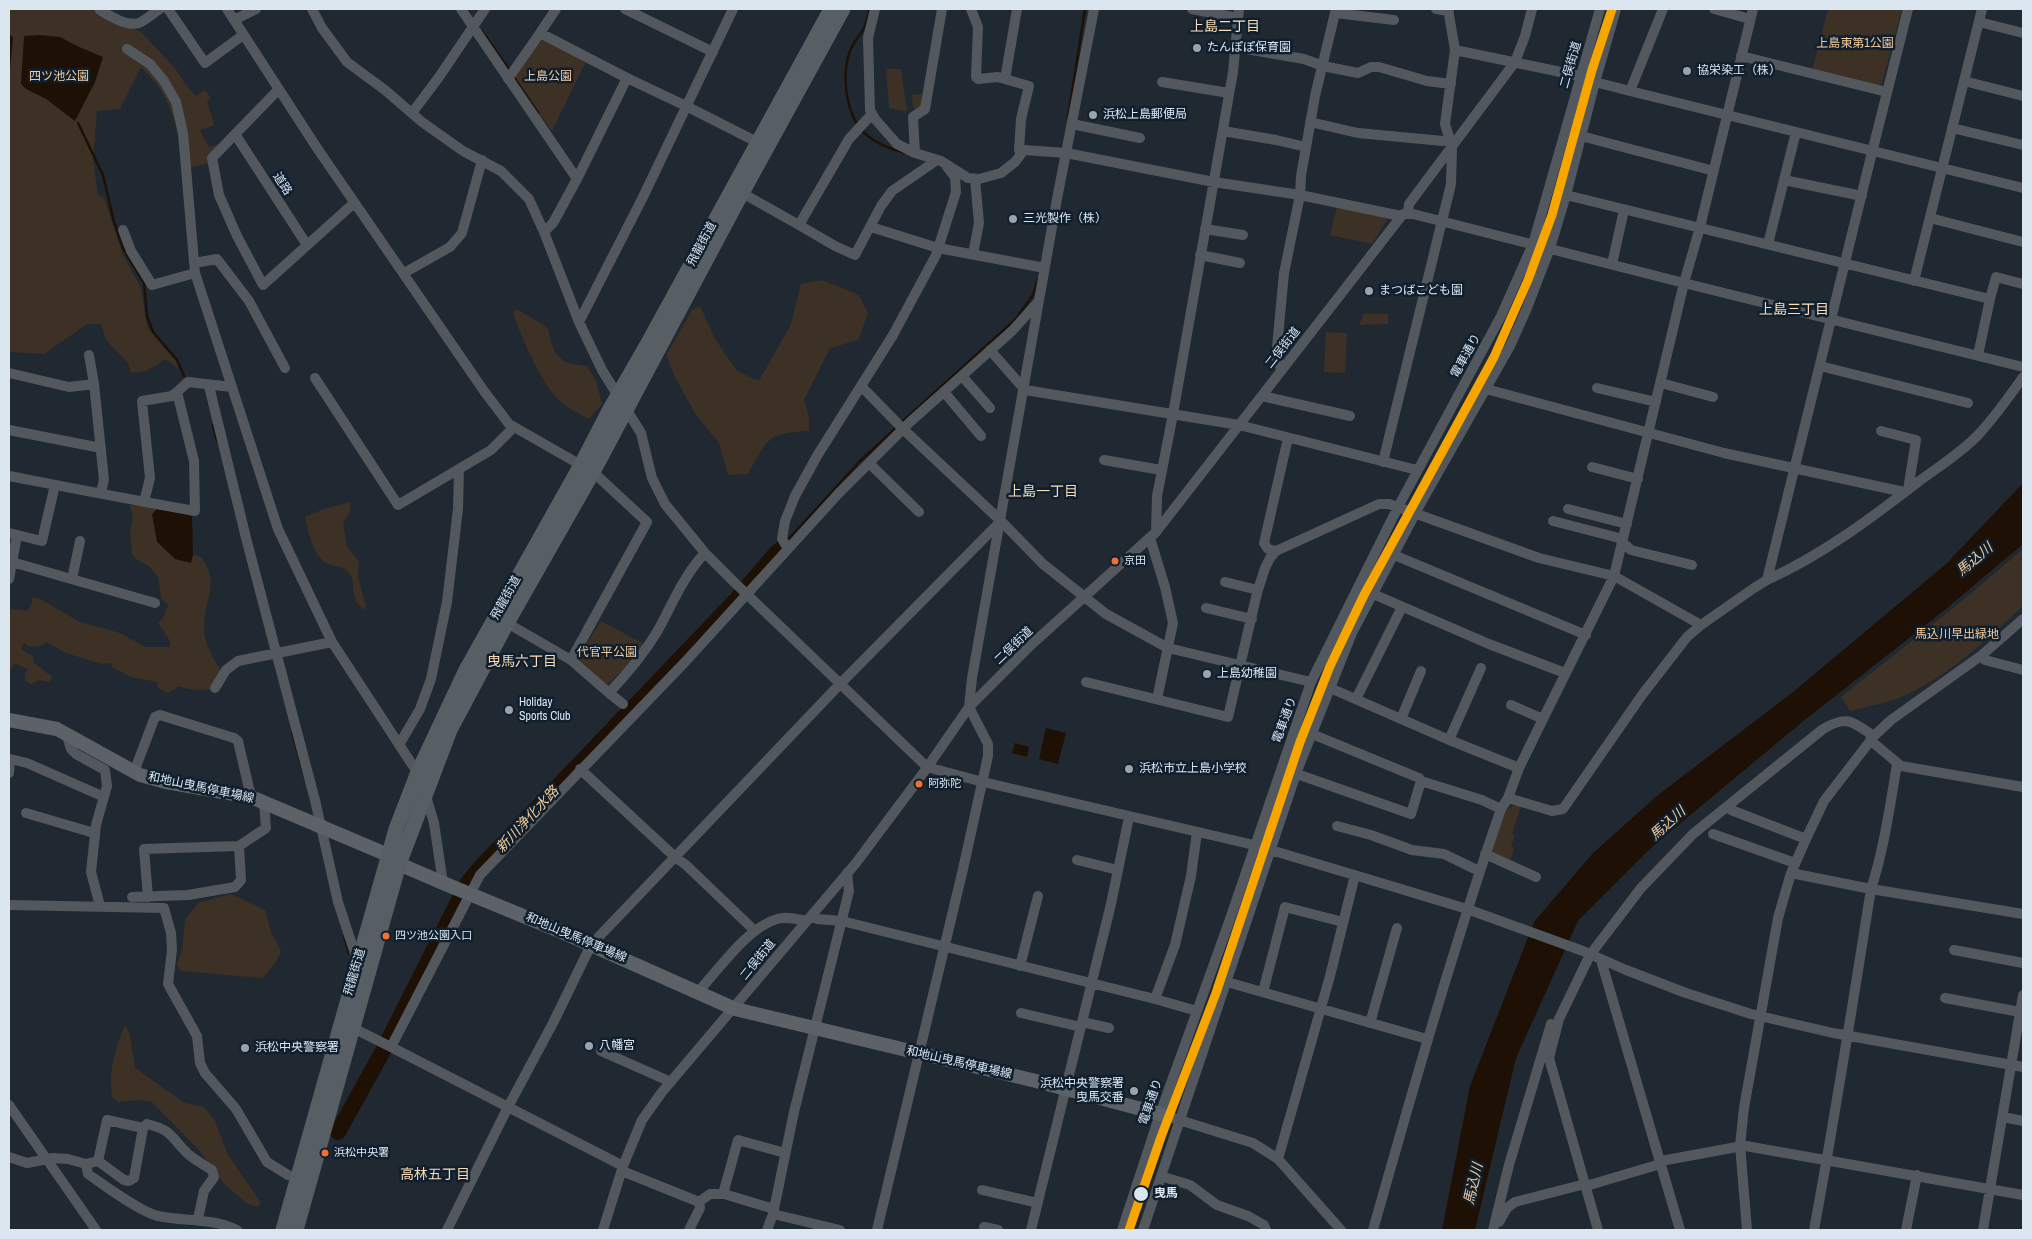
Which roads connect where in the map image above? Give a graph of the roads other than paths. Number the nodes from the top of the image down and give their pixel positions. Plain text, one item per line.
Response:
1 (102, 9) edge
2 (160, 9) edge
3 (168, 9) edge
4 (227, 9) edge
5 (256, 9) edge
6 (312, 9) edge
7 (460, 9) edge
8 (485, 9) edge
9 (556, 9) edge
10 (625, 9) edge
11 (733, 9) edge
12 (831, 9) edge
13 (843, 9) edge
14 (875, 9) edge
15 (941, 9) edge
16 (971, 9) edge
17 (1018, 9) edge
18 (1094, 9) edge
19 (1192, 9) edge
20 (1436, 9) edge
21 (1532, 9) edge
22 (1600, 9) edge
23 (1616, 9) edge
24 (1663, 9) edge
25 (1714, 9) edge
26 (1908, 9) edge
27 (1982, 9) edge
28 (1449, 10) edge
29 (1336, 11) edge
30 (1238, 13) edge
31 (1752, 14) edge
32 (234, 20) junction
33 (1394, 20) dead end
34 (1979, 22) junction
35 (475, 24) junction
36 (540, 33) junction
37 (2023, 33) edge
38 (243, 35) junction
39 (1235, 47) junction
40 (127, 49) dead end
41 (1455, 50) junction
42 (713, 52) junction
43 (1741, 56) junction
44 (1515, 62) junction
45 (1323, 66) junction
46 (511, 75) junction
47 (1580, 76) junction
48 (627, 78) junction
49 (1005, 79) junction
50 (1964, 81) junction
51 (1162, 82) dead end
52 (1595, 82) junction
53 (1451, 84) junction
54 (278, 90) junction
55 (1630, 91) junction
56 (1887, 92) junction
57 (1229, 93) junction
58 (2023, 96) edge
59 (686, 106) junction
60 (412, 113) junction
61 (872, 114) junction
62 (1727, 115) junction
63 (1310, 122) junction
64 (1072, 124) junction
65 (1952, 128) junction
66 (1223, 130) junction
67 (1796, 132) junction
68 (235, 134) junction
69 (1581, 136) junction
70 (1140, 138) dead end
71 (757, 142) junction
72 (1451, 144) junction
73 (2023, 145) edge
74 (1306, 147) junction
75 (1873, 151) junction
76 (915, 153) junction
77 (1021, 153) junction
78 (1062, 153) junction
79 (482, 160) junction
80 (939, 160) junction
81 (1943, 169) junction
82 (1714, 171) junction
83 (577, 179) junction
84 (975, 179) junction
85 (1784, 180) junction
86 (1214, 182) junction
87 (2023, 188) edge
88 (742, 192) junction
89 (1300, 195) junction
90 (1566, 196) junction
91 (1862, 196) junction
92 (354, 203) junction
93 (1624, 210) junction
94 (1404, 214) junction
95 (1930, 218) junction
96 (1442, 221) junction
97 (799, 225) junction
98 (871, 227) junction
99 (1700, 227) junction
100 (1205, 229) junction
101 (123, 230) dead end
102 (544, 232) junction
103 (1243, 235) dead end
104 (2023, 242) edge
105 (1533, 244) junction
106 (1768, 244) junction
107 (308, 245) junction
108 (938, 248) junction
109 (1550, 248) junction
110 (973, 254) junction
111 (1200, 256) junction
112 (1240, 263) dead end
113 (1844, 263) junction
114 (1612, 264) junction
115 (1042, 267) junction
116 (195, 268) junction
117 (404, 273) junction
118 (1914, 281) junction
119 (1684, 283) junction
120 (2023, 284) edge
121 (1990, 299) junction
122 (1039, 301) junction
123 (1832, 320) junction
124 (579, 322) junction
125 (654, 346) junction
126 (990, 350) junction
127 (89, 355) dead end
128 (1978, 355) junction
129 (1820, 366) junction
130 (2023, 367) edge
131 (285, 368) dead end
132 (1282, 370) junction
133 (9, 373) edge
134 (962, 376) junction
135 (315, 378) dead end
136 (2023, 378) edge
137 (94, 384) junction
138 (1661, 384) junction
139 (209, 386) junction
140 (232, 387) junction
141 (862, 387) junction
142 (1597, 388) dead end
143 (1486, 389) junction
144 (1025, 390) junction
145 (177, 392) junction
146 (944, 392) junction
147 (1262, 396) junction
148 (1713, 396) dead end
149 (1656, 402) junction
150 (1968, 403) dead end
151 (990, 408) dead end
152 (1173, 414) junction
153 (1350, 416) dead end
154 (1239, 425) junction
155 (900, 426) junction
156 (514, 427) junction
157 (9, 430) edge
158 (1881, 431) dead end
159 (1649, 432) junction
160 (981, 436) dead end
161 (1288, 438) junction
162 (101, 448) junction
163 (1104, 460) dead end
164 (1383, 462) junction
165 (869, 464) junction
166 (1592, 467) dead end
167 (587, 469) junction
168 (459, 470) junction
169 (1161, 470) junction
170 (1417, 470) junction
171 (1794, 470) junction
172 (9, 476) edge
173 (1638, 479) junction
174 (55, 486) junction
175 (1906, 491) junction
176 (101, 492) junction
177 (144, 502) junction
178 (1398, 507) junction
179 (1568, 509) dead end
180 (919, 512) dead end
181 (1415, 514) junction
182 (1001, 521) junction
183 (1553, 522) dead end
184 (1627, 524) junction
185 (13, 534) edge
186 (1153, 535) junction
187 (1623, 540) junction
188 (80, 541) dead end
189 (785, 545) junction
190 (1276, 551) junction
191 (705, 553) junction
192 (1394, 555) junction
193 (12, 562) junction
194 (1692, 565) dead end
195 (1614, 576) junction
196 (9, 579) edge
197 (72, 579) junction
198 (1768, 580) junction
199 (1224, 582) dead end
200 (1258, 590) junction
201 (744, 592) junction
202 (1374, 594) junction
203 (1084, 598) junction
204 (155, 603) dead end
205 (1402, 607) junction
206 (1206, 608) dead end
207 (1252, 618) junction
208 (2023, 619) edge
209 (506, 624) junction
210 (1701, 625) junction
211 (1586, 635) junction
212 (332, 642) junction
213 (1168, 648) junction
214 (277, 654) junction
215 (1982, 655) junction
216 (571, 660) junction
217 (1242, 665) junction
218 (1481, 668) dead end
219 (2023, 670) edge
220 (1421, 671) dead end
221 (1566, 673) junction
222 (1086, 682) dead end
223 (1312, 682) junction
224 (841, 683) junction
225 (215, 688) dead end
226 (1330, 688) junction
227 (609, 693) junction
228 (1157, 699) junction
229 (1356, 699) junction
230 (623, 704) dead end
231 (1510, 705) dead end
232 (969, 707) junction
233 (1401, 719) junction
234 (1543, 719) junction
235 (9, 720) edge
236 (66, 732) junction
237 (1312, 734) junction
238 (1872, 738) junction
239 (1449, 740) junction
240 (399, 745) junction
241 (1897, 764) junction
242 (927, 767) junction
243 (1519, 768) junction
244 (580, 769) junction
245 (134, 772) junction
246 (418, 772) junction
247 (9, 773) edge
248 (1297, 774) junction
249 (1421, 781) junction
250 (983, 782) junction
251 (2023, 786) edge
252 (425, 792) junction
253 (104, 798) junction
254 (1508, 798) junction
255 (258, 800) junction
256 (1501, 809) junction
257 (1731, 810) dead end
258 (26, 813) dead end
259 (1129, 816) junction
260 (1336, 826) dead end
261 (320, 827) junction
262 (1197, 832) junction
263 (94, 833) junction
264 (1713, 834) dead end
265 (1806, 839) junction
266 (239, 846) junction
267 (1254, 846) junction
268 (1270, 850) junction
269 (1485, 854) junction
270 (675, 857) junction
271 (394, 859) junction
272 (1077, 860) dead end
273 (1793, 868) junction
274 (1118, 870) junction
275 (1480, 871) junction
276 (847, 873) junction
277 (1355, 875) junction
278 (1536, 877) dead end
279 (443, 883) junction
280 (1871, 889) junction
281 (465, 892) junction
282 (1038, 896) dead end
283 (132, 897) dead end
284 (148, 897) junction
285 (9, 905) edge
286 (100, 906) junction
287 (1467, 909) junction
288 (2023, 914) edge
289 (810, 919) junction
290 (842, 920) junction
291 (1344, 922) junction
292 (1397, 928) dead end
293 (754, 930) junction
294 (592, 945) junction
295 (944, 947) junction
296 (1954, 950) dead end
297 (1586, 953) junction
298 (1601, 960) junction
299 (358, 963) junction
300 (2023, 963) edge
301 (1020, 966) junction
302 (1227, 982) junction
303 (1091, 983) junction
304 (1572, 990) junction
305 (698, 992) junction
306 (1263, 992) junction
307 (2023, 995) edge
308 (1945, 998) dead end
309 (1155, 999) junction
310 (735, 1009) junction
311 (1320, 1009) junction
312 (1197, 1011) junction
313 (2020, 1012) junction
314 (1021, 1013) dead end
315 (1760, 1016) junction
316 (1370, 1022) junction
317 (347, 1025) junction
318 (1082, 1025) junction
319 (814, 1028) junction
320 (1109, 1028) dead end
321 (1846, 1035) junction
322 (1427, 1039) junction
323 (391, 1047) junction
324 (600, 1051) dead end
325 (918, 1053) junction
326 (2012, 1065) junction
327 (2023, 1067) edge
328 (671, 1082) junction
329 (1066, 1089) junction
330 (9, 1105) edge
331 (508, 1107) junction
332 (1160, 1114) junction
333 (2003, 1117) junction
334 (1179, 1119) junction
335 (2023, 1121) edge
336 (143, 1128) junction
337 (1741, 1146) junction
338 (785, 1153) junction
339 (9, 1157) edge
340 (46, 1158) junction
341 (1278, 1159) junction
342 (1827, 1160) junction
343 (98, 1161) junction
344 (1661, 1161) junction
345 (86, 1164) junction
346 (622, 1168) junction
347 (1917, 1175) junction
348 (298, 1178) junction
349 (1167, 1178) dead end
350 (1585, 1185) junction
351 (1990, 1189) junction
352 (982, 1190) dead end
353 (723, 1194) junction
354 (2023, 1195) edge
355 (699, 1202) junction
356 (1038, 1203) junction
357 (773, 1212) junction
358 (198, 1219) junction
359 (984, 1227) dead end
360 (96, 1230) edge
361 (237, 1230) edge
362 (283, 1230) edge
363 (296, 1230) edge
364 (448, 1230) edge
365 (603, 1230) edge
366 (689, 1230) edge
367 (767, 1230) edge
368 (840, 1230) edge
369 (877, 1230) edge
370 (998, 1230) edge
371 (1031, 1230) edge
372 (1122, 1230) edge
373 (1143, 1230) edge
374 (1266, 1230) edge
375 (1341, 1230) edge
376 (1373, 1230) edge
377 (1493, 1230) edge
378 (1598, 1230) edge
379 (1680, 1230) edge
380 (1747, 1230) edge
381 (1814, 1230) edge
382 (1906, 1230) edge
383 (1983, 1230) edge

1 - 2 street
3 - 38 street
4 - 32 street
5 - 32 street
6 - 60 street
7 - 35 street
8 - 35 street
9 - 36 street
10 - 42 street
11 - 42 street
12 - 71 highway, 飛龍街道
13 - 88 highway, 飛龍街道
14 - 61 street
15 - 76 street
16 - 49 street
17 - 49 street
18 - 64 street
19 - 30 street
20 - 28 street
21 - 44 street, 二俣街道
22 - 47 street, 二俣街道
23 - 52 street
24 - 55 street
25 - 31 street
26 - 56 street
27 - 34 street
28 - 41 street
29 - 33 street
29 - 45 street
30 - 39 street
31 - 43 street
32 - 38 street
34 - 37 street
34 - 50 street
35 - 46 street
35 - 60 street
36 - 46 street
36 - 48 street
38 - 54 street
39 - 45 street
39 - 57 street
40 - 116 street
41 - 44 street
41 - 53 street
42 - 59 street
43 - 56 street
43 - 62 street
44 - 47 street
44 - 72 street, 二俣街道
45 - 53 street
45 - 63 street
46 - 83 street
47 - 105 street, 二俣街道
48 - 59 street
48 - 83 street
49 - 77 street
50 - 58 street
50 - 65 street
51 - 57 street
52 - 55 street
52 - 69 street
53 - 72 street
54 - 68 street
54 - 92 street
55 - 62 street
56 - 75 street
57 - 66 street
59 - 71 street
59 - 124 street
60 - 79 street
61 - 76 street
61 - 97 street
62 - 67 street
62 - 82 street
63 - 72 street
63 - 74 street
64 - 70 street
64 - 78 street
65 - 73 street
65 - 81 street
66 - 74 street
66 - 86 street
67 - 75 street
67 - 85 street
68 - 107 street, 道路
68 - 107 street
69 - 82 street
69 - 90 street
71 - 125 highway, 飛龍街道
72 - 94 street, 二俣街道
72 - 96 street
74 - 89 street
75 - 81 street
75 - 91 street
76 - 80 street
77 - 78 street
77 - 84 street
78 - 86 street
78 - 115 street
79 - 102 street
79 - 117 street
80 - 84 street
80 - 98 street
80 - 108 street
81 - 87 street
81 - 95 street
82 - 99 street
83 - 102 street
84 - 110 street
85 - 91 street
85 - 106 street
86 - 89 street
86 - 100 street
88 - 97 street
88 - 125 highway, 飛龍街道
89 - 94 street
89 - 132 street
90 - 93 street
90 - 109 street
91 - 113 street
92 - 107 street
92 - 117 street
93 - 99 street
93 - 114 street
94 - 96 street
94 - 132 street, 二俣街道
95 - 104 street
95 - 118 street
96 - 105 street
96 - 164 street
97 - 98 street
98 - 108 street
99 - 106 street
99 - 119 street
100 - 103 street
100 - 111 street
101 - 116 street
102 - 124 street
105 - 109 street
105 - 170 street, 電車通り
106 - 113 street
108 - 110 street
108 - 141 street
109 - 114 street
109 - 143 street
110 - 115 street
111 - 112 street
111 - 152 street
113 - 118 street
113 - 123 street
114 - 119 street
115 - 122 street
116 - 131 street
116 - 140 street
117 - 156 street
118 - 121 street
119 - 123 street
119 - 138 street
120 - 121 street
121 - 128 street
122 - 126 street
122 - 144 street
123 - 128 street
123 - 129 street
124 - 191 street
125 - 167 highway, 飛龍街道
125 - 167 highway, 飛龍街道
126 - 134 street
126 - 144 street
127 - 137 street
128 - 130 street
129 - 150 street
129 - 171 street
132 - 147 street, 二俣街道
133 - 137 street
134 - 146 street
134 - 151 street
135 - 168 street
136 - 175 street
137 - 162 street
138 - 148 street
138 - 149 street
139 - 140 street
139 - 145 street
139 - 214 street
140 - 212 street
141 - 155 street
141 - 189 street
142 - 149 street
143 - 159 street
143 - 181 street
144 - 152 street
144 - 182 street
145 - 177 street
145 - 177 street
146 - 155 street
146 - 160 street
147 - 153 street
147 - 154 street, 二俣街道
149 - 159 street
152 - 154 street
152 - 169 street
154 - 161 street
154 - 186 street, 二俣街道
155 - 165 street
155 - 182 street
156 - 167 street
156 - 168 street
157 - 162 street
158 - 175 street
159 - 171 street
159 - 173 street
161 - 164 street
161 - 190 street
162 - 176 street
163 - 169 street
164 - 170 street
165 - 180 street
165 - 189 street
166 - 173 street
167 - 209 highway, 飛龍街道
167 - 216 street
167 - 246 highway, 飛龍街道
168 - 240 street
169 - 186 street
170 - 178 street, 電車通り
171 - 175 street
171 - 198 street
172 - 174 street
173 - 184 street
174 - 176 street
174 - 185 street
175 - 198 street
176 - 177 street
178 - 181 street
178 - 190 street
178 - 223 street, 電車通り
179 - 184 street
181 - 192 street
181 - 195 street
182 - 203 street
182 - 224 street
182 - 232 street
183 - 187 street
184 - 187 street
185 - 193 street
186 - 203 street, 二俣街道
186 - 213 street
187 - 194 street
187 - 195 street
188 - 197 street
189 - 201 street
190 - 200 street
191 - 201 street
191 - 227 street
192 - 202 street
192 - 211 street
193 - 196 street
193 - 197 street
195 - 210 street
195 - 211 street
197 - 204 street
198 - 210 street
199 - 200 street
200 - 207 street
201 - 224 street
201 - 244 street
202 - 205 street
202 - 226 street
203 - 213 street
203 - 232 street, 二俣街道
205 - 221 street
205 - 229 street
206 - 207 street
207 - 217 street
208 - 215 street
209 - 216 street
209 - 252 highway, 飛龍街道
210 - 254 street
211 - 221 street
212 - 214 street
212 - 240 street
213 - 217 street
213 - 228 street
214 - 225 street
214 - 261 street
215 - 219 street
215 - 238 street
216 - 227 street
217 - 223 street
217 - 228 street
218 - 239 street
220 - 233 street
221 - 234 street
222 - 228 street
223 - 267 street, 電車通り
224 - 242 street
224 - 270 street
226 - 229 street
226 - 237 street
227 - 230 street
229 - 233 street
231 - 234 street
232 - 242 street, 二俣街道
232 - 250 street
233 - 239 street
234 - 243 street
235 - 236 main road, 和地山曳馬停車場線
236 - 245 main road, 和地山曳馬停車場線
236 - 253 street
237 - 248 street
237 - 249 street
238 - 241 street
238 - 265 street
238 - 297 street
239 - 243 street
240 - 246 street
241 - 251 street
241 - 280 street
242 - 250 street
242 - 276 street, 二俣街道
243 - 254 street
244 - 270 street
244 - 281 street
245 - 255 main road, 和地山曳馬停車場線
245 - 255 street
246 - 252 street
246 - 271 highway, 飛龍街道
247 - 253 street
248 - 249 street
248 - 268 street
249 - 256 street
250 - 259 street
250 - 295 street
252 - 271 highway, 飛龍街道
252 - 279 street
253 - 263 street
254 - 256 street
255 - 261 main road, 和地山曳馬停車場線
255 - 266 street
256 - 269 street
257 - 265 street
258 - 263 street
259 - 262 street
259 - 274 street
260 - 275 street
261 - 271 main road, 和地山曳馬停車場線
261 - 299 street
262 - 267 street
262 - 309 street
263 - 286 street
264 - 273 street
265 - 273 street
266 - 284 street
266 - 284 street
267 - 268 street
267 - 312 street, 電車通り
268 - 277 street
268 - 302 street
269 - 275 street
269 - 278 street
270 - 293 street
270 - 294 street
271 - 279 main road, 和地山曳馬停車場線
271 - 299 highway, 飛龍街道
271 - 317 highway, 飛龍街道
272 - 274 street
273 - 280 street
273 - 315 street
274 - 303 street
275 - 287 street
276 - 289 street, 二俣街道
276 - 290 street
277 - 287 street
277 - 291 street
279 - 281 main road, 和地山曳馬停車場線
280 - 288 street
280 - 321 street
281 - 294 main road, 和地山曳馬停車場線
281 - 323 street
282 - 301 street
283 - 284 street
285 - 286 street
286 - 348 street
287 - 297 street
287 - 322 street
289 - 290 street
289 - 293 street
289 - 310 street, 二俣街道
290 - 295 street
290 - 319 street
291 - 306 street
291 - 311 street
292 - 316 street
293 - 305 street
294 - 305 main road, 和地山曳馬停車場線
294 - 331 street
295 - 301 street
295 - 325 street
296 - 300 street
297 - 298 street
297 - 304 street
298 - 315 street
298 - 344 street
299 - 317 highway, 飛龍街道
301 - 303 street
302 - 306 street
302 - 334 street
303 - 309 street
303 - 318 street
304 - 350 street
304 - 377 street
305 - 310 main road, 和地山曳馬停車場線
306 - 311 street
307 - 313 street
308 - 313 street
309 - 312 street
310 - 319 main road, 和地山曳馬停車場線
310 - 328 street, 二俣街道
311 - 316 street
311 - 341 street
312 - 332 street, 電車通り
313 - 326 street
314 - 318 street
315 - 321 street
315 - 337 street
316 - 322 street
317 - 323 street
317 - 348 highway, 飛龍街道
317 - 363 highway, 飛龍街道
318 - 320 street
318 - 329 street
319 - 325 main road, 和地山曳馬停車場線
319 - 338 street
321 - 326 street
321 - 342 street
322 - 376 street
323 - 331 street
324 - 328 street
325 - 329 main road, 和地山曳馬停車場線
325 - 369 street
326 - 327 street
326 - 333 street
328 - 346 street, 二俣街道
329 - 332 main road, 和地山曳馬停車場線
329 - 356 street
330 - 340 street
331 - 346 street
331 - 364 street
332 - 334 street
332 - 372 street, 電車通り
333 - 335 street
333 - 351 street
334 - 341 street
334 - 373 street
336 - 343 street
336 - 343 street
336 - 358 street
337 - 342 street
337 - 344 street
337 - 380 street
338 - 353 street
338 - 357 street
339 - 340 street
340 - 345 street
340 - 360 street
341 - 375 street
342 - 347 street
342 - 381 street
343 - 345 street
344 - 350 street
344 - 379 street
345 - 358 street
346 - 355 street
346 - 365 street, 二俣街道
347 - 351 street
347 - 382 street
348 - 362 highway, 飛龍街道
349 - 374 street
350 - 377 street
350 - 378 street
351 - 354 street
351 - 383 street
352 - 356 street
353 - 355 street
353 - 357 street
355 - 366 street
356 - 371 street
357 - 367 street
357 - 368 street
358 - 361 street
359 - 370 street

